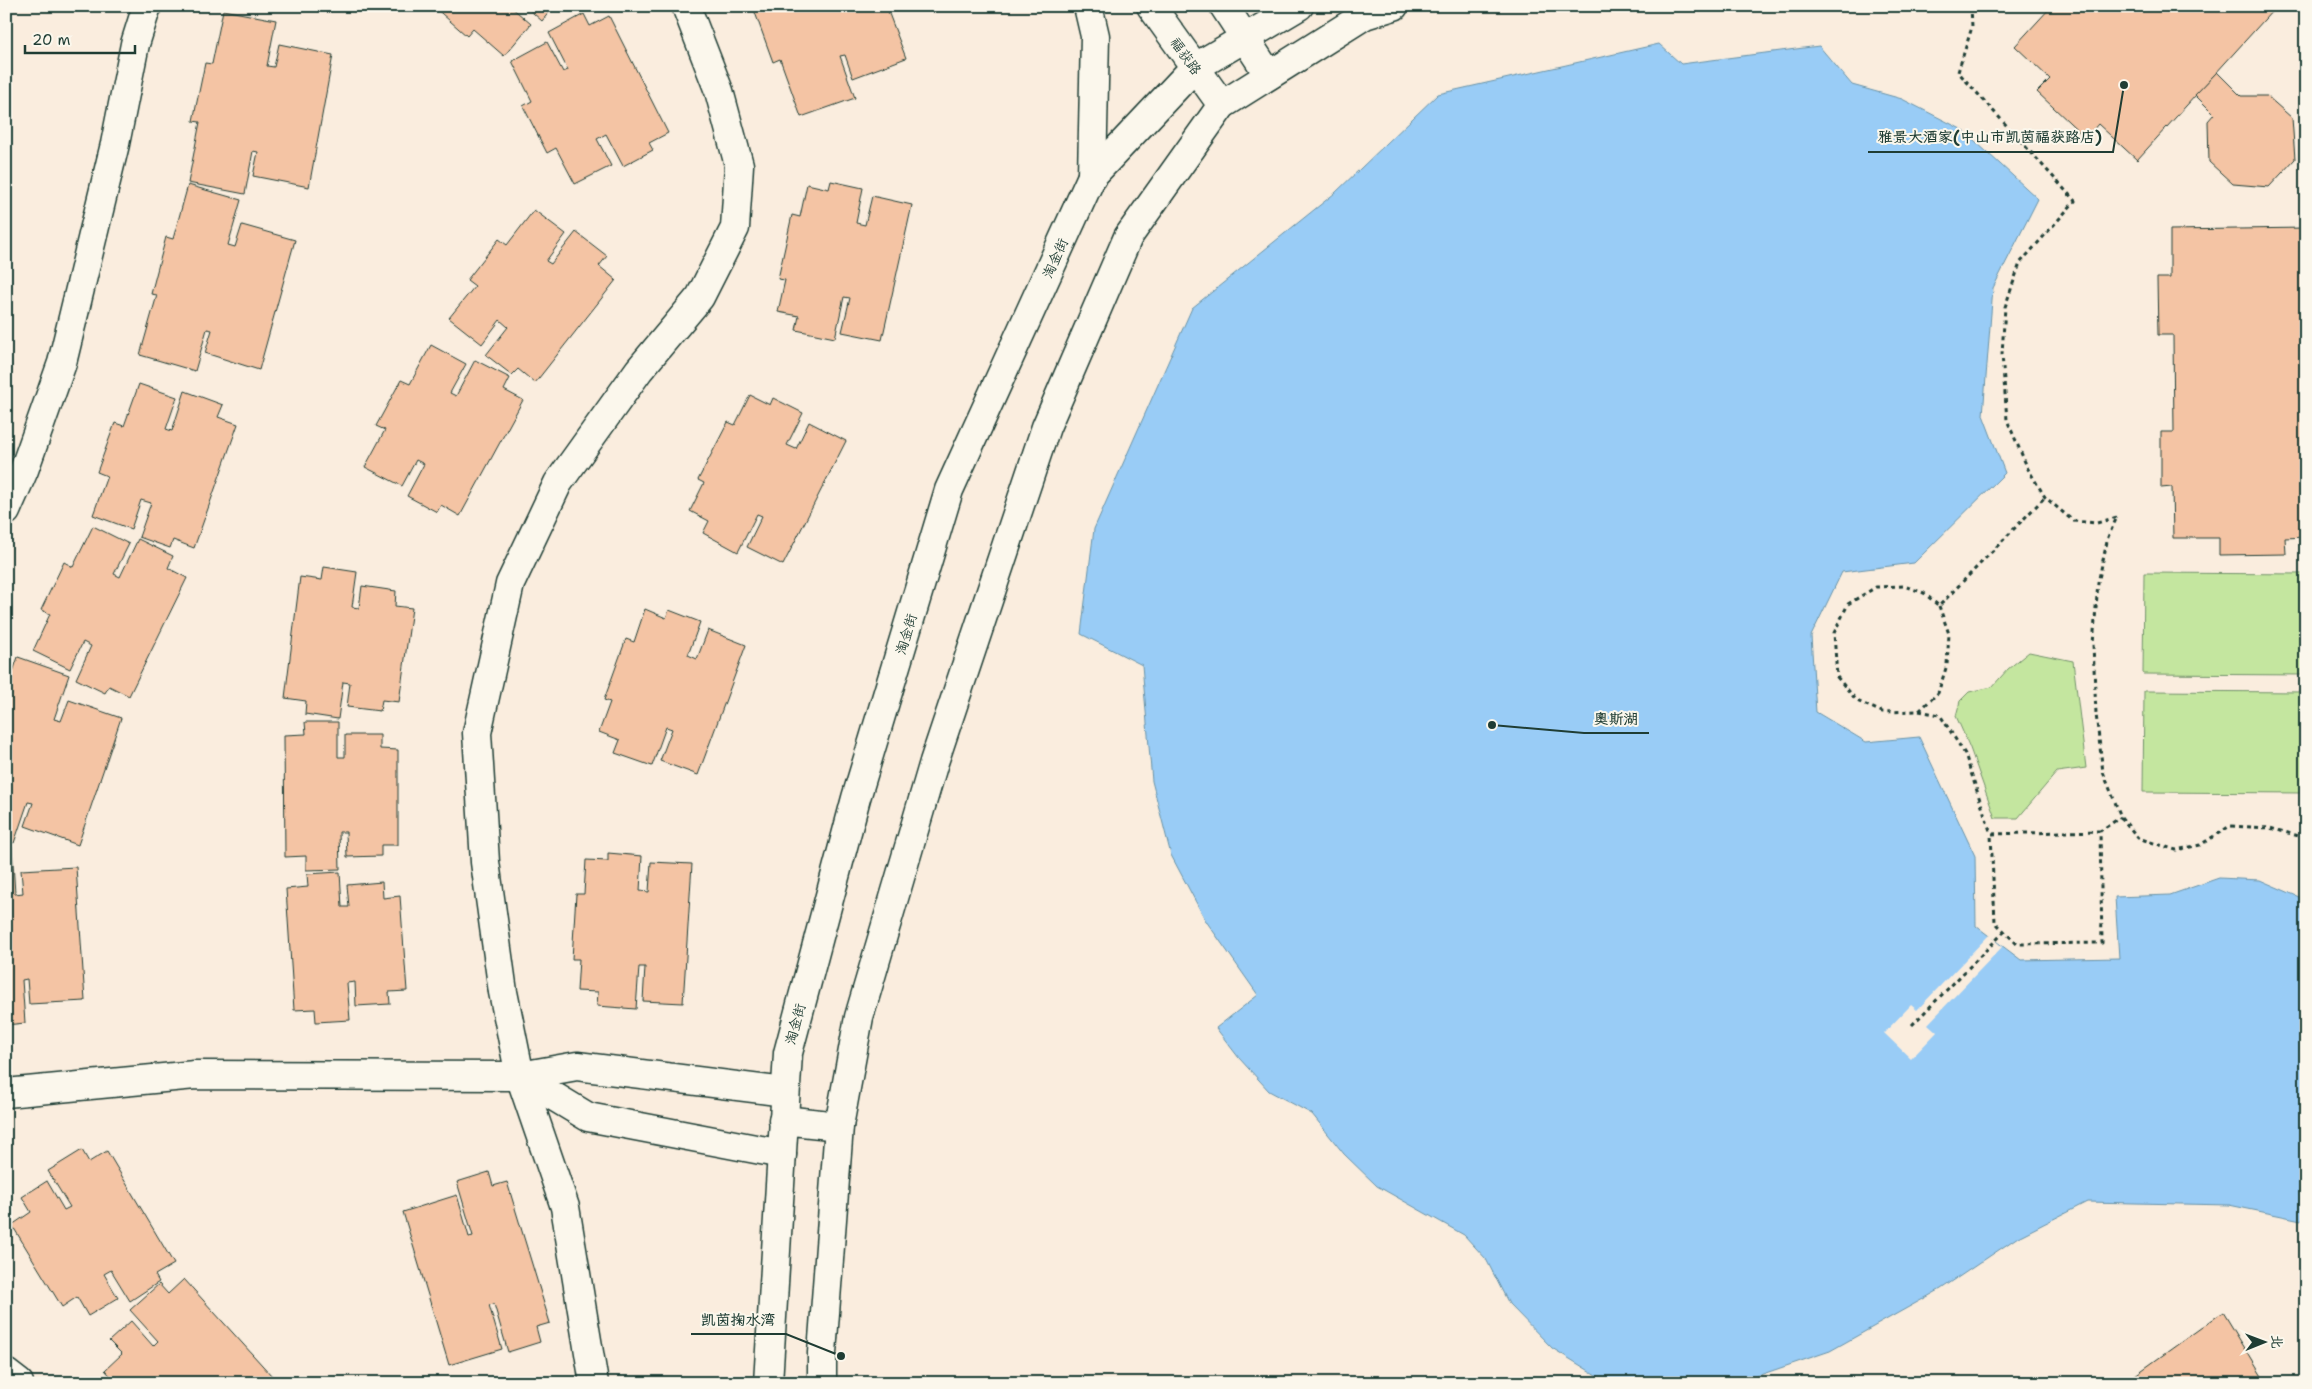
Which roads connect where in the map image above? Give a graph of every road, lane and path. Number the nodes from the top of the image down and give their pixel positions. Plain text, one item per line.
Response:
1 (147, 6) edge
2 (686, 6) edge
3 (1088, 6) edge
4 (1151, 6) edge
5 (1224, 6) edge
6 (1299, 6) edge
7 (1394, 6) edge
8 (1971, 6) edge
9 (1245, 37) junction
10 (1194, 68) junction
11 (1269, 74) junction
12 (1222, 106) junction
13 (1092, 176) junction
14 (2045, 497) junction
15 (6, 511) edge
16 (1939, 606) junction
17 (1919, 711) junction
18 (2121, 817) junction
19 (2100, 831) junction
20 (1991, 834) junction
21 (2306, 838) edge
22 (2004, 932) junction
23 (1912, 1025) dead end
24 (520, 1076) junction
25 (785, 1092) junction
26 (6, 1093) edge
27 (783, 1120) junction
28 (838, 1126) junction
29 (782, 1154) junction
30 (6, 1373) edge
31 (19, 1383) edge
32 (594, 1383) edge
33 (768, 1383) edge
34 (822, 1383) edge

1 - 15 street
2 - 24 street
3 - 13 street
4 - 10 street, 福获路
5 - 9 street
6 - 9 street, 淘金街
7 - 11 street
8 - 14 path
9 - 10 street, 淘金街
9 - 11 street
10 - 12 street, 福获路
10 - 13 street, 淘金街
11 - 12 street
12 - 28 street
13 - 25 street, 淘金街
14 - 16 path
14 - 18 path
16 - 17 path
16 - 17 path
17 - 20 path
18 - 19 path
18 - 21 path
19 - 20 path
19 - 22 path
20 - 22 path
22 - 23 path
24 - 25 street
24 - 26 street
24 - 29 street
24 - 32 street
25 - 27 street, 淘金街
27 - 28 street
27 - 29 street, 淘金街
28 - 34 street
29 - 33 street, 淘金街
30 - 31 street

